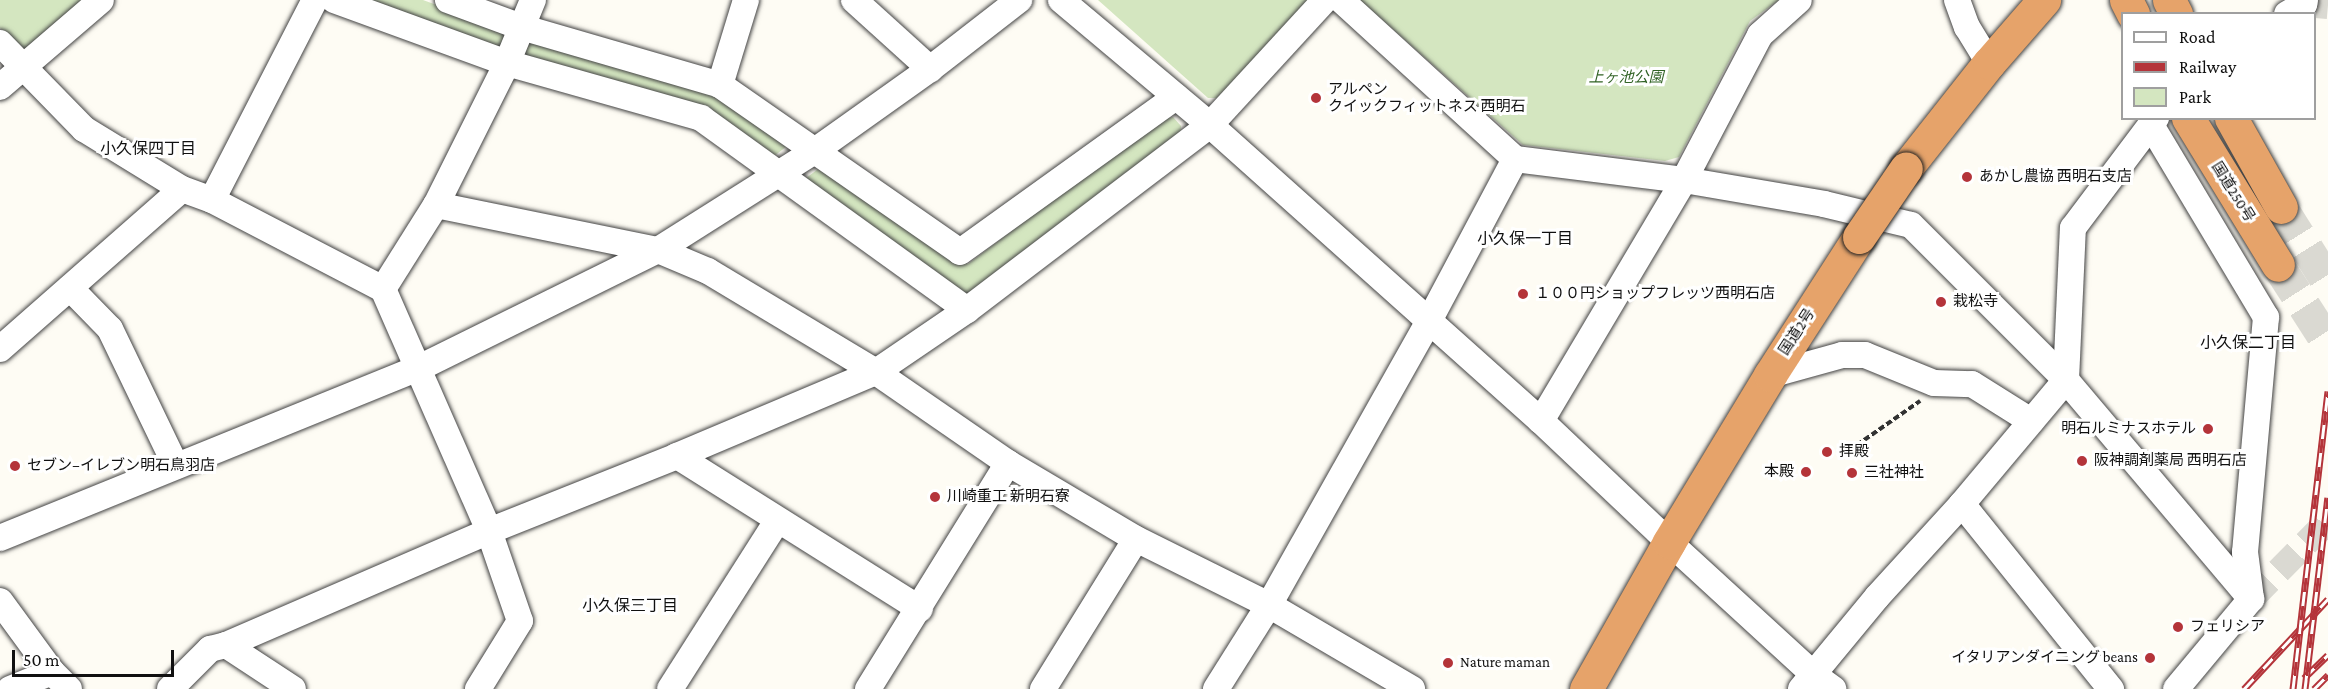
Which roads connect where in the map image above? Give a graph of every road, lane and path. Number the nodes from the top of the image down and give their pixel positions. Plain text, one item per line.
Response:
1 (101, 0) edge
2 (315, 0) edge
3 (334, 0) edge
4 (448, 0) edge
5 (533, 0) edge
6 (746, 0) edge
7 (854, 0) edge
8 (1019, 0) edge
9 (1061, 0) edge
10 (1325, 0) edge
11 (1341, 0) edge
12 (1799, 0) edge
13 (1957, 0) edge
14 (2044, 0) edge
15 (521, 27) junction
16 (0, 43) edge
17 (507, 63) junction
18 (1989, 63) junction
19 (23, 66) junction
20 (930, 69) junction
21 (720, 85) junction
22 (0, 87) edge
23 (1176, 97) junction
24 (2189, 120) edge
25 (2232, 120) edge
26 (2154, 122) edge
27 (1210, 126) junction
28 (816, 150) junction
29 (1515, 159) junction
30 (779, 174) junction
31 (1684, 180) junction
32 (182, 189) junction
33 (212, 200) junction
34 (436, 205) junction
35 (2281, 207) tunnel mouth
36 (658, 250) junction
37 (2278, 265) tunnel mouth
38 (70, 288) junction
39 (383, 289) junction
40 (966, 310) junction
41 (1429, 321) junction
42 (0, 349) edge
43 (417, 369) junction
44 (876, 372) junction
45 (1770, 375) junction
46 (2066, 380) junction
47 (1944, 383) junction
48 (1541, 421) junction
49 (2031, 421) junction
50 (1857, 446) dead end
51 (677, 456) junction
52 (1008, 463) junction
53 (176, 466) junction
54 (1962, 504) junction
55 (777, 521) junction
56 (489, 531) junction
57 (0, 538) edge
58 (1136, 539) junction
59 (1669, 542) junction
60 (2252, 599) junction
61 (0, 601) edge
62 (1269, 606) junction
63 (920, 609) junction
64 (226, 645) junction
65 (60, 680) edge
66 (1816, 684) edge
67 (10, 689) edge
68 (170, 689) edge
69 (293, 689) edge
70 (478, 689) edge
71 (670, 689) edge
72 (868, 689) edge
73 (1043, 689) edge
74 (1216, 689) edge
75 (1412, 689) edge
76 (1586, 689) edge
77 (2111, 689) edge
78 (2176, 689) edge

1 - 19 street
2 - 33 street
3 - 17 street
4 - 15 street
5 - 15 street
6 - 21 street
7 - 20 street
8 - 20 street
9 - 23 street
10 - 27 street
11 - 29 street
12 - 31 street
13 - 18 street
14 - 18 highway, 国道2号
15 - 17 street
15 - 21 street
16 - 19 street
17 - 30 street
17 - 34 street
18 - 45 highway, 国道2号, bridge
19 - 22 street
19 - 32 street
20 - 28 street
21 - 28 street
23 - 27 street
23 - 28 street
24 - 37 highway, 国道250号
25 - 35 highway
26 - 46 street
26 - 60 street
27 - 40 street
27 - 41 street
28 - 30 street
29 - 31 street
29 - 41 street
30 - 36 street
30 - 40 street
31 - 46 street
31 - 48 street
32 - 33 street
32 - 38 street
33 - 39 street
34 - 36 street
34 - 39 street
36 - 43 street
36 - 44 street
38 - 42 street
38 - 53 street
39 - 43 street
40 - 44 street
41 - 48 street
41 - 62 street
43 - 53 street
43 - 56 street
44 - 51 street
44 - 52 street
45 - 47 street
45 - 59 highway, 国道2号
46 - 49 street
46 - 60 street
47 - 49 street
47 - 50 path
48 - 59 street
49 - 54 street
51 - 55 street
51 - 56 street
52 - 58 street
52 - 63 street
53 - 57 street
54 - 66 street
54 - 77 street
55 - 63 street
55 - 71 street
56 - 64 street
56 - 70 street
58 - 62 street
58 - 73 street
59 - 66 street
59 - 76 highway, 国道2号
60 - 78 street
61 - 65 street
62 - 74 street
62 - 75 street
63 - 72 street
64 - 68 street
64 - 69 street
65 - 67 street

